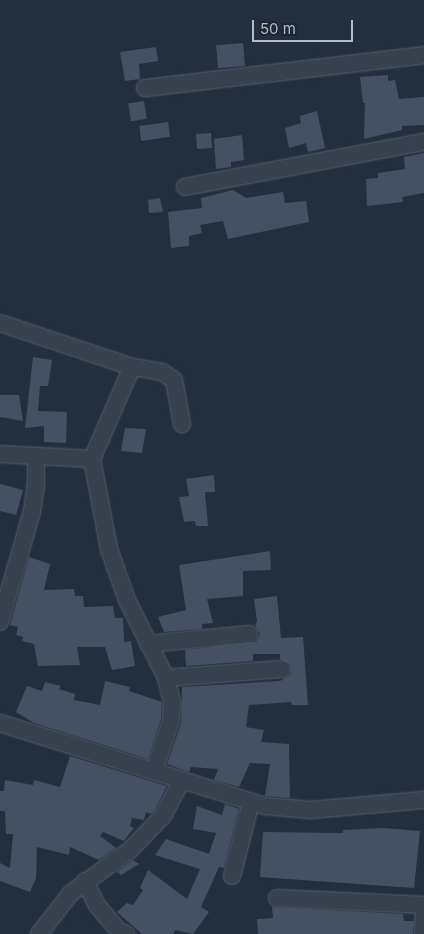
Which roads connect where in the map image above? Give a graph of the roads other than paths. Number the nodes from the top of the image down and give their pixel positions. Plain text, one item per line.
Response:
1 (424, 55) edge
2 (145, 88) dead end
3 (424, 142) edge
4 (185, 187) dead end
5 (0, 323) edge
6 (132, 367) junction
7 (182, 424) dead end
8 (0, 454) edge
9 (36, 456) junction
10 (92, 459) junction
11 (0, 622) edge
12 (250, 634) dead end
13 (148, 644) junction
14 (282, 669) dead end
15 (166, 678) junction
16 (0, 723) edge
17 (154, 771) junction
18 (182, 780) junction
19 (424, 800) edge
20 (251, 802) junction
21 (232, 876) dead end
22 (85, 881) junction
23 (277, 898) dead end
24 (424, 905) edge
25 (424, 909) edge
26 (39, 934) edge
27 (126, 934) edge
28 (423, 934) edge

1 - 2 street
3 - 4 street
5 - 6 street
6 - 7 street
6 - 10 street
8 - 9 street
9 - 10 street
9 - 11 street
10 - 13 street
12 - 13 street
13 - 15 street
14 - 15 street
15 - 17 street
16 - 17 street
17 - 18 street
18 - 20 street
18 - 22 street
19 - 20 street
20 - 21 street
22 - 26 street
22 - 27 street
23 - 24 street
25 - 28 street

